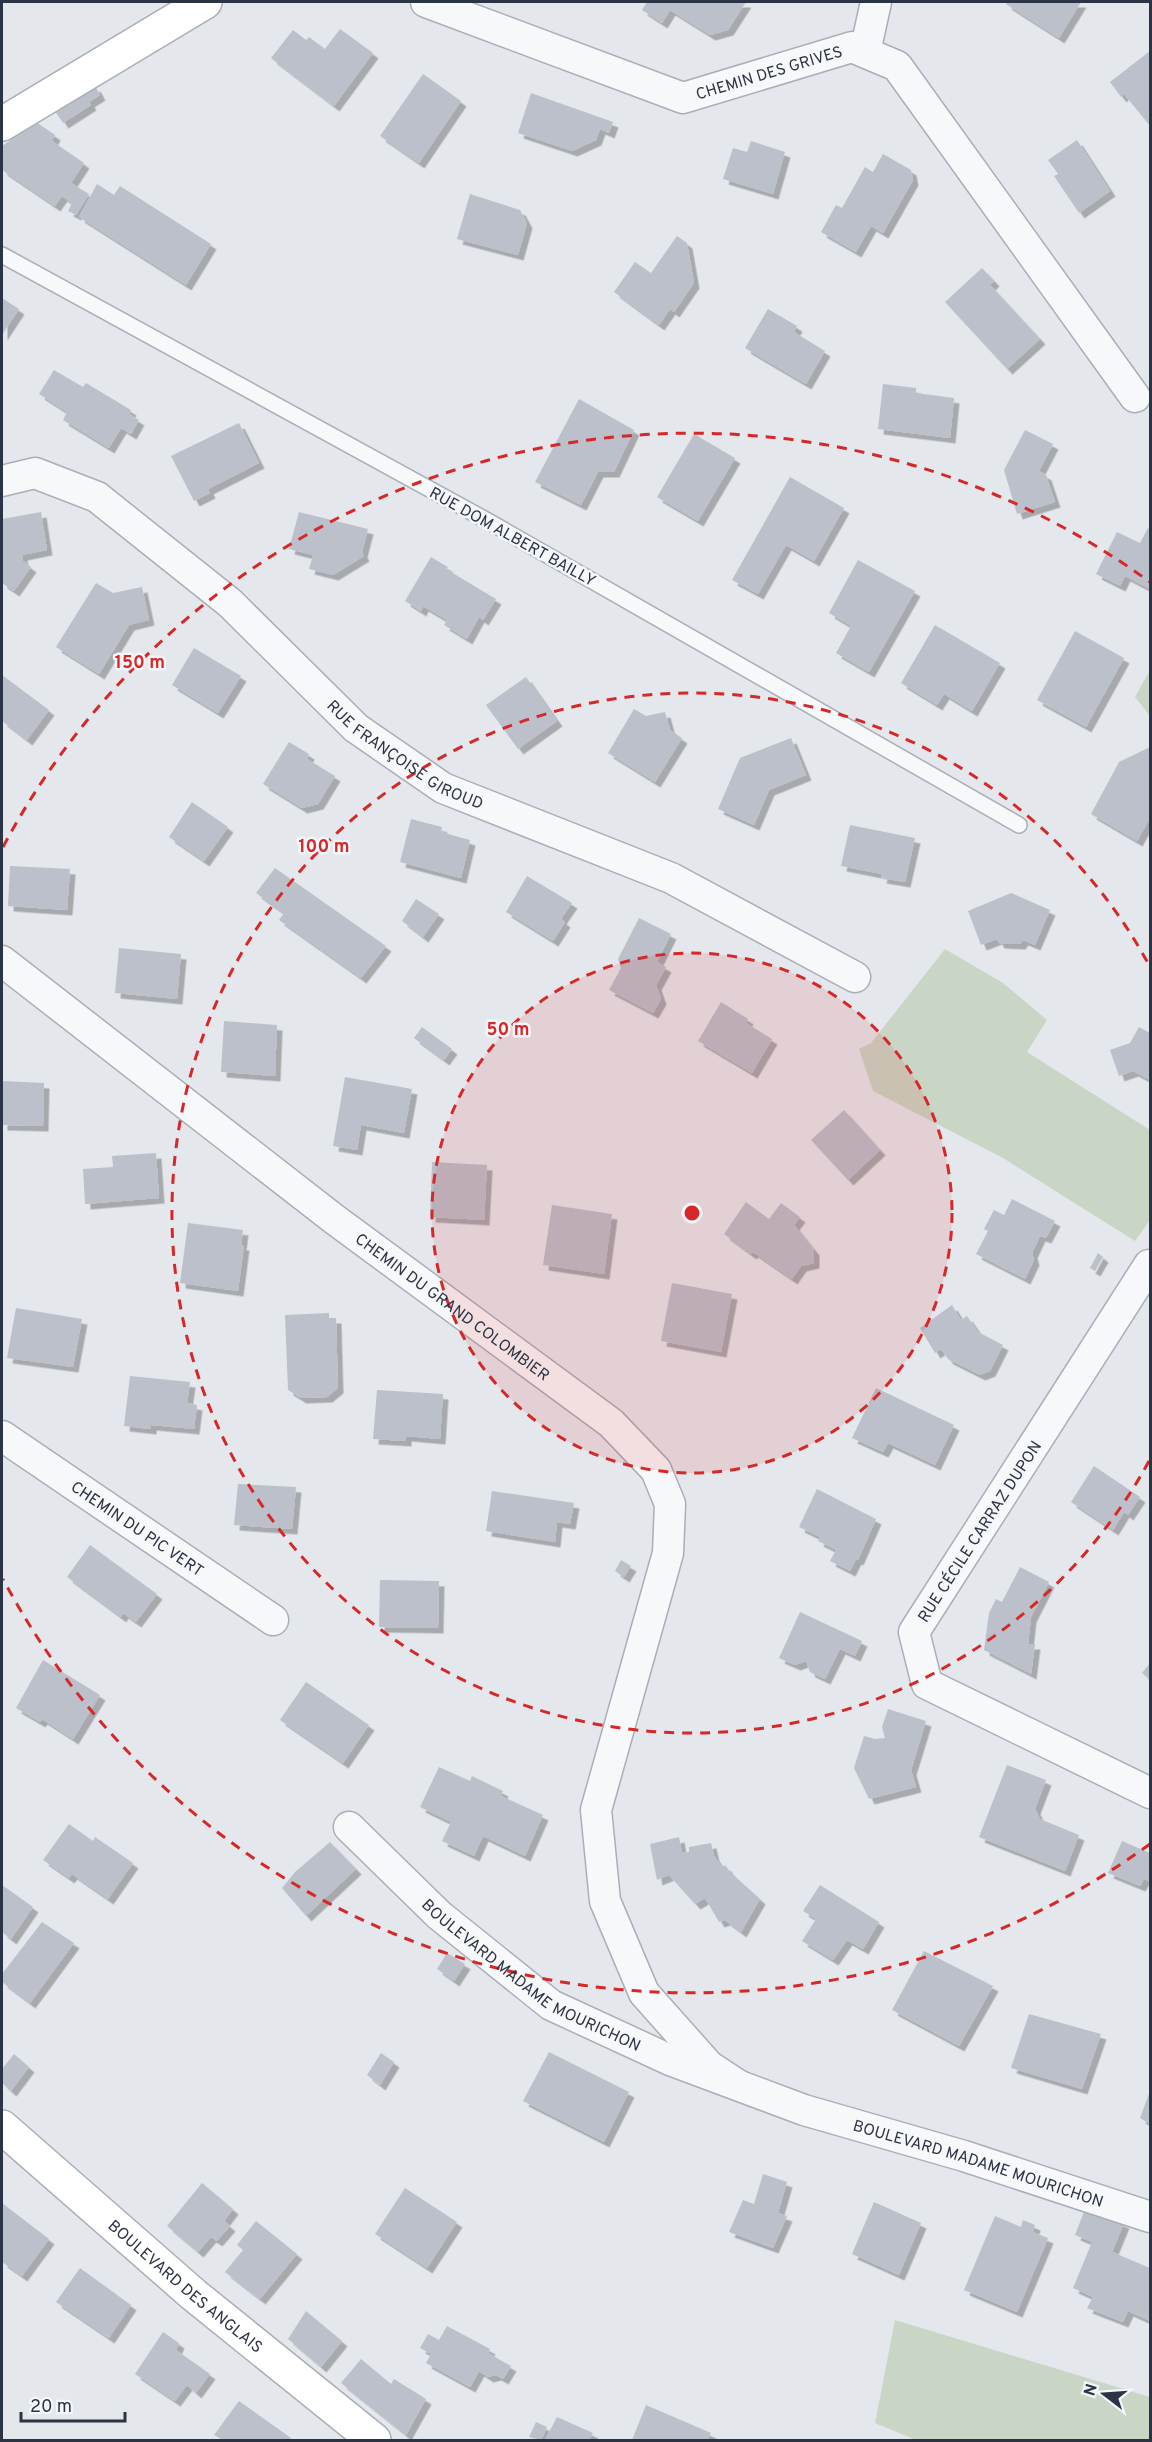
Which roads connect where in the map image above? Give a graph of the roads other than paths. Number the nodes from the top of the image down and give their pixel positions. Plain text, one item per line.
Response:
1 (426, 2) edge
2 (876, 2) edge
3 (194, 6) edge
4 (865, 52) junction
5 (2, 124) edge
6 (2, 255) edge
7 (1136, 397) dead end
8 (2, 482) edge
9 (1019, 825) dead end
10 (2, 960) edge
11 (855, 977) dead end
12 (1149, 1265) dead end
13 (2, 1436) edge
14 (273, 1620) dead end
15 (607, 1767) joint
16 (1150, 1793) edge
17 (350, 1827) dead end
18 (738, 2085) junction
19 (2, 2127) edge
20 (1150, 2214) edge
21 (374, 2440) edge

1 - 4 street, CHEMIN DES GRIVES
2 - 4 street
3 - 5 street
4 - 7 street, CHEMIN DES GRIVES
6 - 9 lane, RUE DOM ALBERT BAILLY
8 - 11 street, RUE FRANÇOISE GIROUD
10 - 15 street, CHEMIN DU GRAND COLOMBIER
12 - 16 street, RUE CÉCILE CARRAZ DUPON
13 - 14 street, CHEMIN DU PIC VERT
15 - 18 street, BOULEVARD MADAME MOURICHON
17 - 18 street, BOULEVARD MADAME MOURICHON
18 - 20 street, BOULEVARD MADAME MOURICHON
19 - 21 street, BOULEVARD DES ANGLAIS

